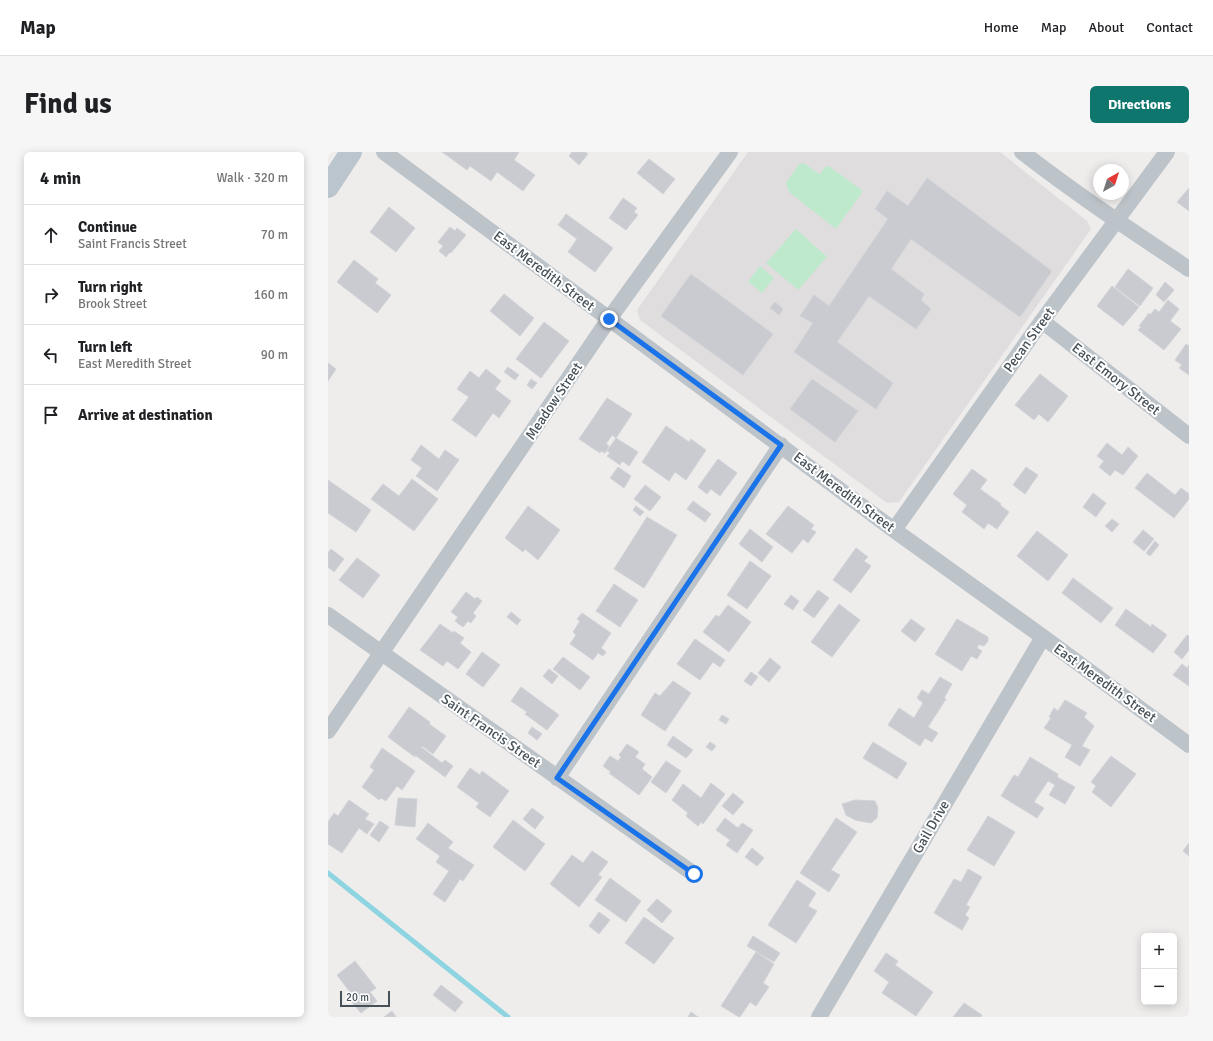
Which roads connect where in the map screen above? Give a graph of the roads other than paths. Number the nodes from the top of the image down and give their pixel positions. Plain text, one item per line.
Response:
1 (384, 152) edge
2 (1022, 152) edge
3 (1167, 152) edge
4 (723, 155) edge
5 (1117, 222) junction
6 (1189, 269) edge
7 (609, 319) junction
8 (1042, 321) junction
9 (1189, 436) edge
10 (781, 445) junction
11 (894, 530) junction
12 (328, 614) edge
13 (1043, 637) junction
14 (382, 653) junction
15 (328, 731) edge
16 (1189, 745) edge
17 (557, 778) junction
18 (694, 874) dead end
19 (826, 1014) edge

1 - 7 street, East Meredith Street
2 - 5 street
3 - 5 street, Pecan Street
4 - 7 street, Meadow Street
5 - 6 street
5 - 8 street, Pecan Street
7 - 10 street, East Meredith Street
7 - 14 street, Meadow Street
8 - 9 street, East Emory Street
8 - 11 street, Pecan Street
10 - 11 street, East Meredith Street
10 - 17 street
11 - 13 street, East Meredith Street
12 - 14 street, Saint Francis Street
13 - 16 street, East Meredith Street
13 - 19 street, Gail Drive
14 - 15 street, Meadow Street
14 - 17 street, Saint Francis Street
17 - 18 street, Saint Francis Street

